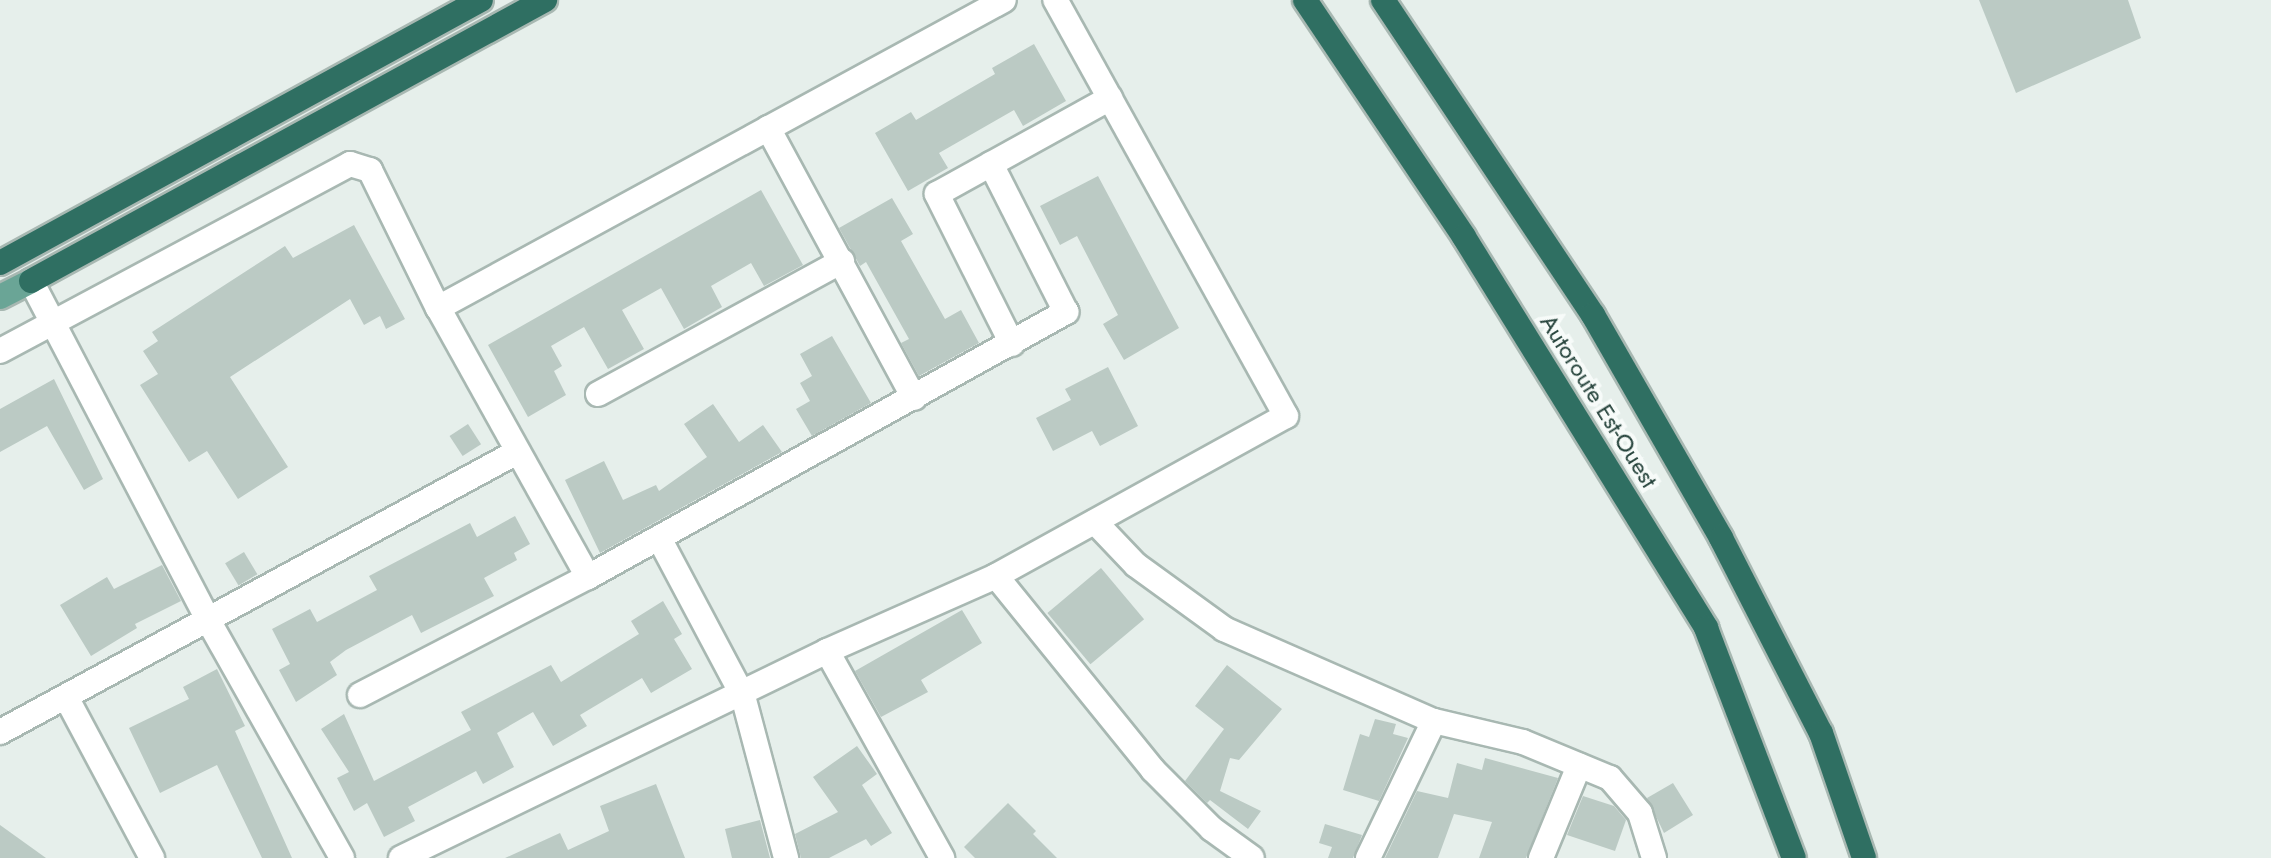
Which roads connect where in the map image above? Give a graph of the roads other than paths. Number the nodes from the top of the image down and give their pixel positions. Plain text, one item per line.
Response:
1 (481, 0) edge
2 (545, 0) edge
3 (1004, 0) edge
4 (1055, 0) edge
5 (1305, 0) edge
6 (1383, 0) edge
7 (1110, 98) junction
8 (768, 128) junction
9 (991, 164) junction
10 (842, 261) junction
11 (0, 263) edge
12 (31, 281) junction
13 (0, 297) edge
14 (438, 308) junction
15 (51, 321) junction
16 (1012, 344) junction
17 (0, 351) edge
18 (598, 394) dead end
19 (914, 398) junction
20 (517, 452) junction
21 (1095, 522) junction
22 (659, 538) junction
23 (996, 576) junction
24 (588, 577) junction
25 (208, 620) junction
26 (827, 651) junction
27 (360, 695) dead end
28 (743, 696) junction
29 (66, 697) junction
30 (1434, 721) junction
31 (0, 732) edge
32 (1579, 766) junction
33 (152, 858) edge
34 (342, 858) edge
35 (401, 858) edge
36 (786, 858) edge
37 (942, 858) edge
38 (1252, 858) edge
39 (1368, 858) edge
40 (1541, 858) edge
41 (1654, 858) edge
42 (1794, 858) edge
43 (1864, 858) edge

1 - 11 highway
2 - 12 highway
3 - 8 street
4 - 7 street
5 - 42 highway, Autoroute Est-Ouest
6 - 43 highway, Autoroute Est-Ouest
7 - 9 street
7 - 21 street
8 - 10 street
8 - 14 street
9 - 16 street
9 - 16 street
10 - 18 street
10 - 19 street
12 - 13 main road
12 - 15 street
14 - 15 street
14 - 20 street
15 - 17 street
15 - 25 street
16 - 19 street
19 - 22 street
20 - 24 street
20 - 25 street
21 - 23 street
21 - 30 street
22 - 24 street
22 - 28 street
23 - 26 street
23 - 38 street
24 - 27 street
25 - 29 street
25 - 34 street
26 - 28 street
26 - 37 street
28 - 35 street
28 - 36 street
29 - 31 street
29 - 33 street
30 - 32 street
30 - 39 street
32 - 40 street
32 - 41 street

